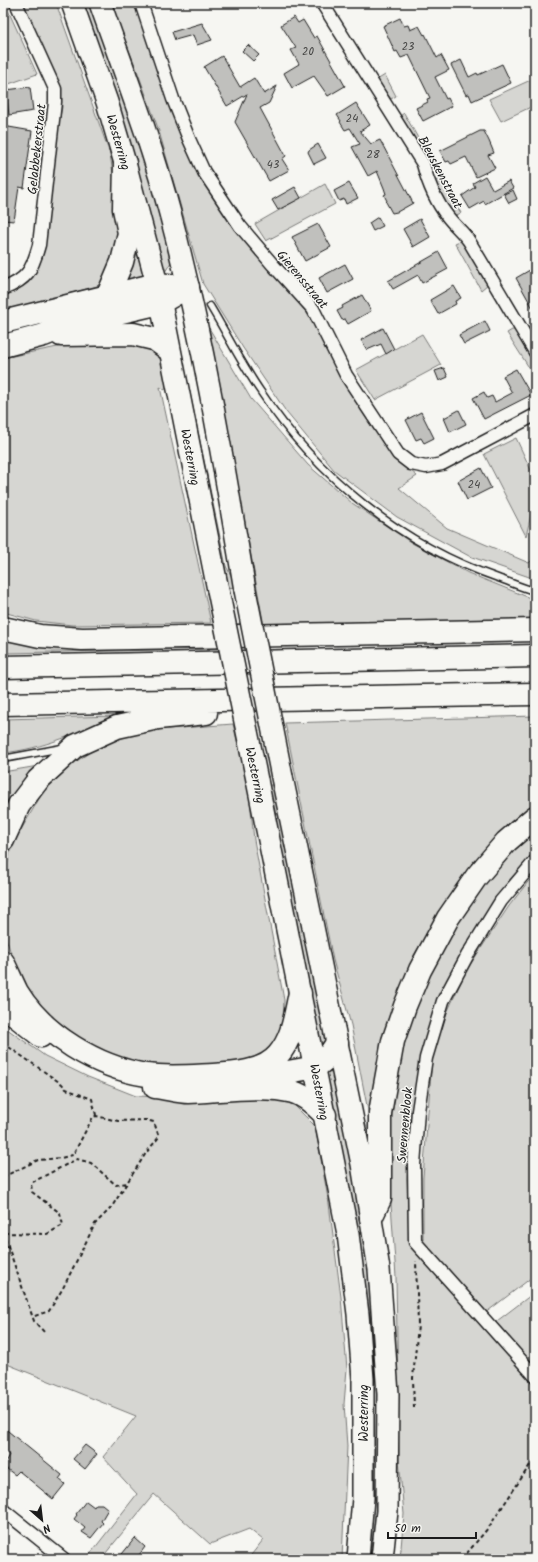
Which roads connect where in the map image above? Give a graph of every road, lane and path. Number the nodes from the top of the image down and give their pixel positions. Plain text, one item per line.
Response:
1 (16, 3) edge
2 (72, 3) edge
3 (100, 3) edge
4 (141, 3) edge
5 (322, 3) edge
6 (125, 163) junction
7 (188, 287) junction
8 (3, 289) edge
9 (158, 294) junction
10 (108, 295) junction
11 (210, 306) dead end
12 (3, 322) edge
13 (44, 335) junction
14 (3, 346) edge
15 (169, 350) junction
16 (535, 352) edge
17 (535, 415) edge
18 (535, 591) edge
19 (3, 628) edge
20 (535, 630) edge
21 (535, 656) edge
22 (3, 667) edge
23 (535, 694) edge
24 (266, 699) junction
25 (3, 704) edge
26 (74, 746) junction
27 (3, 759) edge
28 (535, 817) edge
29 (3, 840) edge
30 (535, 861) edge
31 (3, 962) edge
32 (300, 993) junction
33 (3, 1006) edge
34 (3, 1043) edge
35 (338, 1043) junction
36 (316, 1067) junction
37 (170, 1089) junction
38 (325, 1115) junction
39 (96, 1116) junction
40 (3, 1177) edge
41 (127, 1183) junction
42 (371, 1218) junction
43 (3, 1232) edge
44 (415, 1242) junction
45 (32, 1317) junction
46 (45, 1334) dead end
47 (535, 1376) edge
48 (414, 1408) dead end
49 (535, 1462) edge
50 (3, 1510) edge
51 (64, 1559) edge
52 (358, 1559) edge
53 (382, 1559) edge
54 (462, 1559) edge

1 - 8 street, Gelabbekerstraat
2 - 6 highway, Westerring
3 - 7 highway, Westerring
4 - 17 street, Gierensstraat
5 - 16 street, Bleuskenstraat
6 - 9 highway, Westerring
6 - 10 highway
7 - 9 highway
7 - 35 highway, Westerring, bridge
9 - 10 highway
9 - 13 highway
9 - 15 highway, Westerring
10 - 12 highway
11 - 18 lane
13 - 14 highway
13 - 15 highway
15 - 32 highway, Westerring, bridge
19 - 20 highway
21 - 22 highway
23 - 24 highway
24 - 25 highway
24 - 26 highway
26 - 27 lane
26 - 29 highway
28 - 42 highway
30 - 44 street, Swennenblook
31 - 32 highway
32 - 36 highway, Westerring
33 - 37 highway
34 - 39 path
35 - 36 highway
35 - 42 highway, Westerring
36 - 37 highway
36 - 38 highway, Westerring
37 - 38 highway
38 - 52 highway, Westerring
39 - 40 path
39 - 41 path
41 - 43 path
41 - 45 path
42 - 53 highway, Westerring
43 - 45 path
44 - 47 street
44 - 48 path
45 - 46 path
49 - 54 path
50 - 51 street

